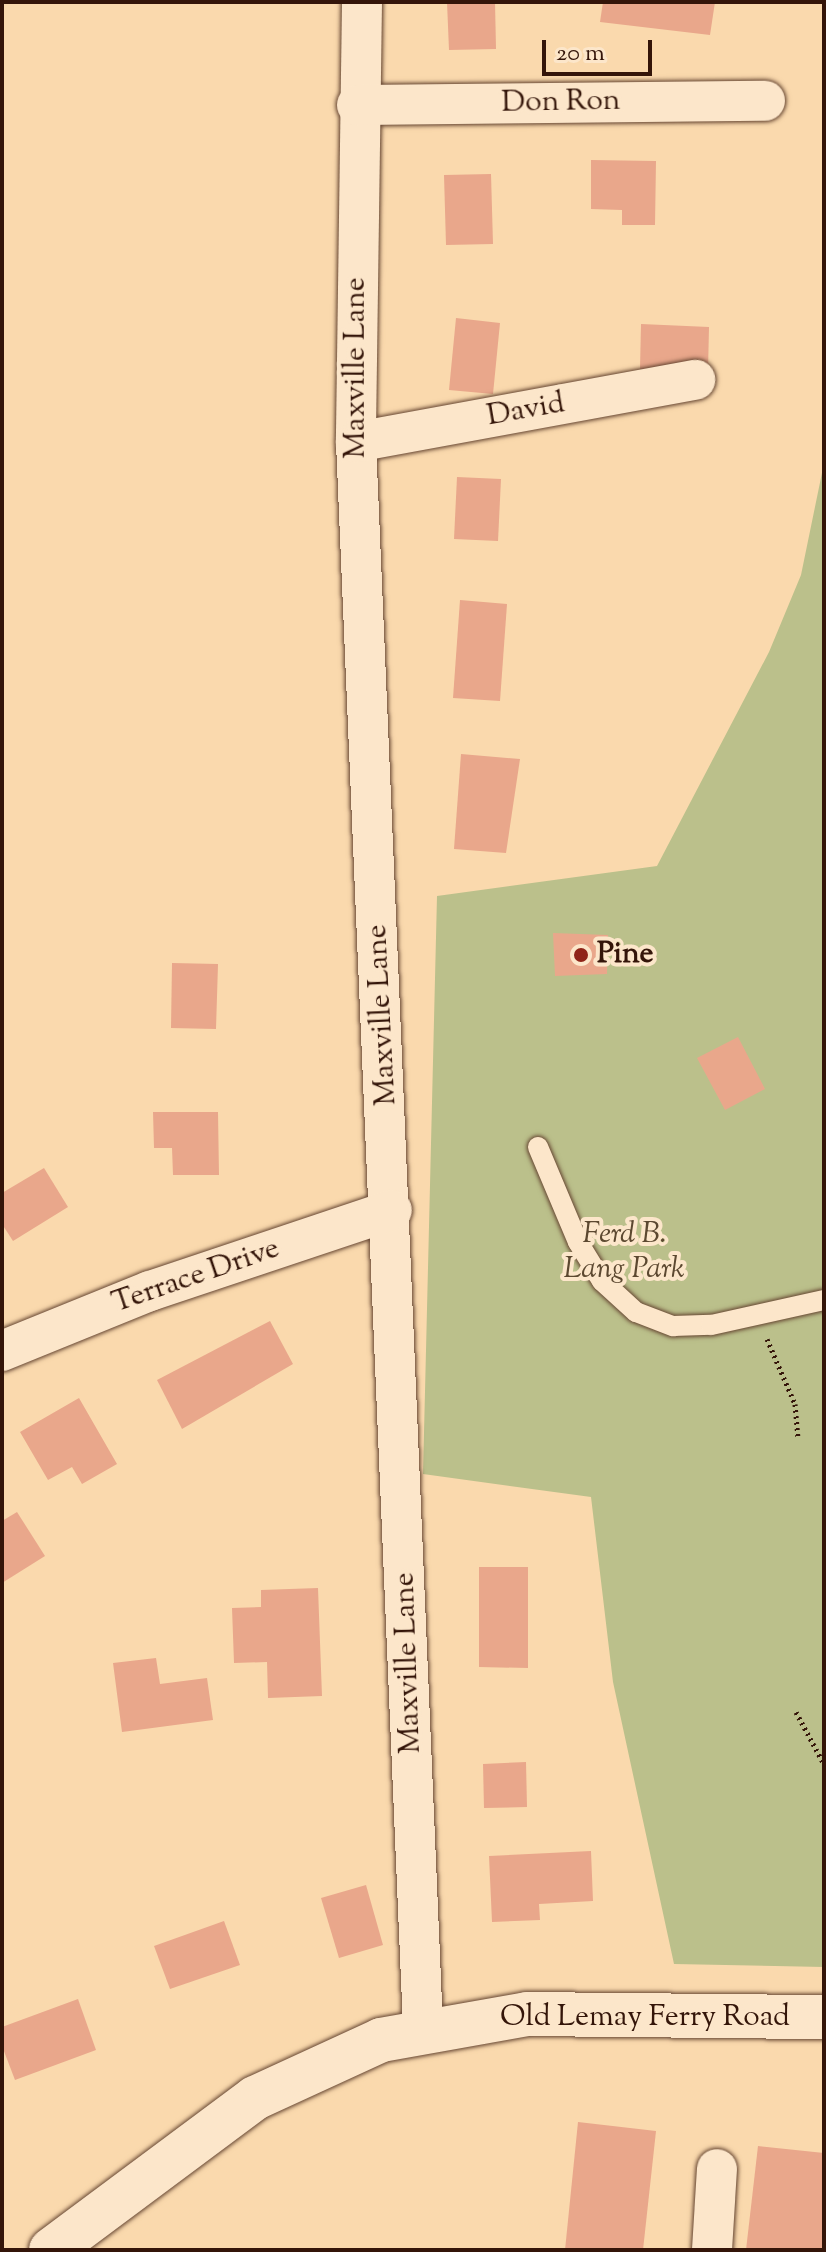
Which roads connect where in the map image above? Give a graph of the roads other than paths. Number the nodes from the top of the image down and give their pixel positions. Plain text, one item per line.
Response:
1 (362, 2) edge
2 (765, 101) dead end
3 (357, 105) junction
4 (695, 380) dead end
5 (356, 442) junction
6 (538, 1147) dead end
7 (392, 1210) junction
8 (824, 1300) edge
9 (2, 1351) edge
10 (824, 2017) edge
11 (423, 2029) junction
12 (717, 2169) dead end
13 (51, 2250) edge
14 (712, 2250) edge

1 - 3 street, Maxville Lane
2 - 3 street, Don Ron
3 - 5 street, Maxville Lane
4 - 5 street, David
5 - 7 street, Maxville Lane
6 - 8 lane
7 - 9 street, Terrace Drive
7 - 11 street, Maxville Lane
10 - 11 main road, Old Lemay Ferry Road
11 - 13 main road, Old Lemay Ferry Road
12 - 14 street

